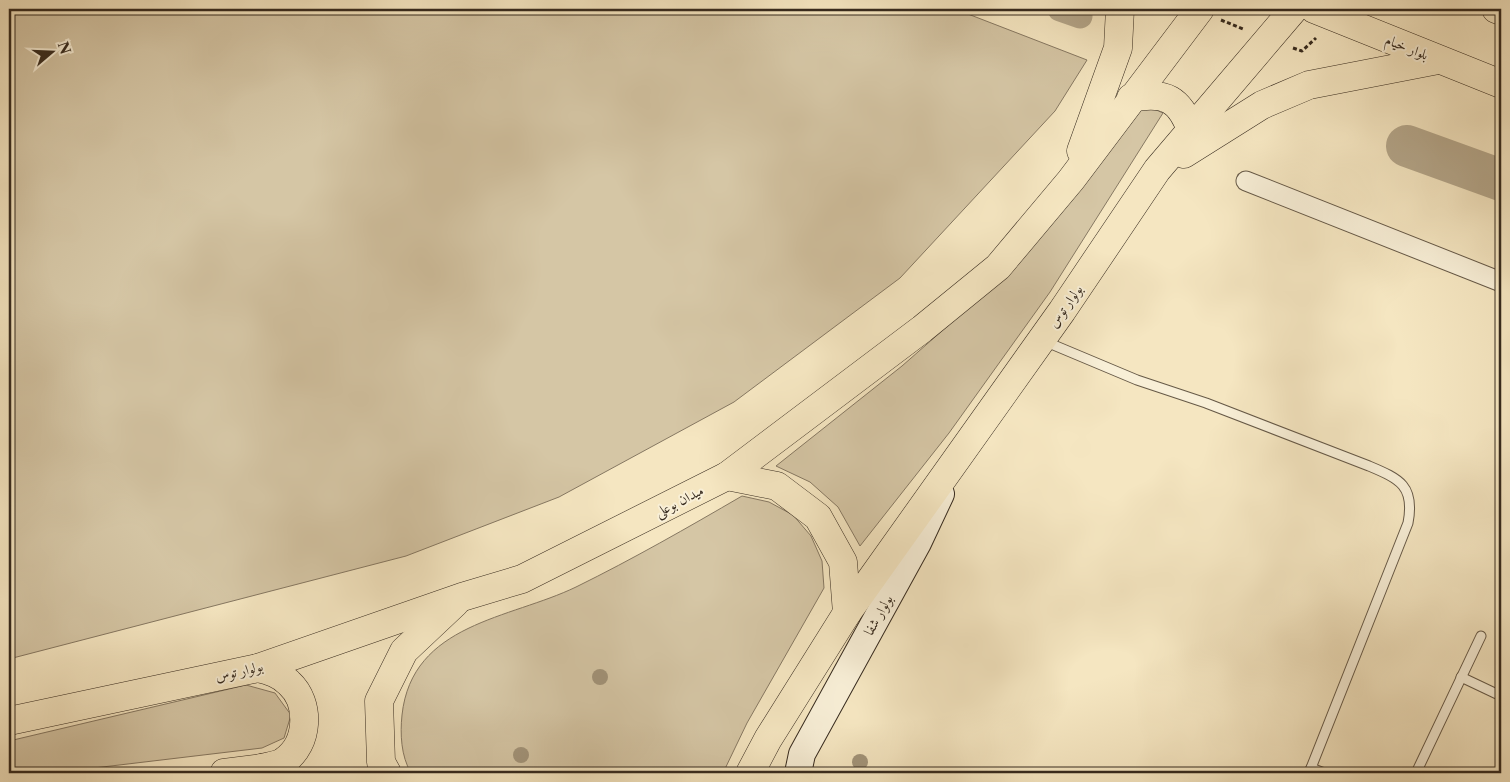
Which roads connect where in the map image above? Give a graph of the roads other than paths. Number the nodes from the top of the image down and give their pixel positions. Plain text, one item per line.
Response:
1 (1120, 9) edge
2 (1200, 9) edge
3 (1294, 9) edge
4 (1314, 9) edge
5 (1496, 9) edge
6 (1501, 11) edge
7 (1438, 60) junction
8 (1501, 84) edge
9 (1131, 98) junction
10 (1192, 132) junction
11 (1157, 170) junction
12 (1071, 180) junction
13 (1246, 181) dead end
14 (1501, 282) edge
15 (1041, 340) junction
16 (959, 456) junction
17 (727, 476) junction
18 (462, 597) junction
19 (847, 613) junction
20 (1480, 636) dead end
21 (258, 668) junction
22 (1461, 677) junction
23 (1501, 696) edge
24 (9, 722) edge
25 (262, 768) junction
26 (1310, 771) edge
27 (224, 773) edge
28 (293, 773) edge
29 (387, 773) edge
30 (750, 773) edge
31 (798, 773) edge
32 (1324, 773) edge
33 (1416, 773) edge

1 - 12 main road
2 - 9 main road
3 - 10 main road, بولوار توس
4 - 7 main road, بلوار خیام
5 - 6 main road
7 - 8 main road, بلوار خیام
7 - 11 main road
9 - 10 main road
9 - 12 main road
10 - 11 main road, بولوار توس
11 - 15 main road, بولوار توس
12 - 17 main road
13 - 14 street
15 - 16 main road, بولوار توس
15 - 26 lane
16 - 19 main road, بولوار توس
16 - 31 street, بولوار شفا
17 - 18 main road, میدان بوعلی
17 - 19 main road
18 - 21 main road, بولوار توس
18 - 29 main road, میدان بوعلی
19 - 30 main road
20 - 22 lane
21 - 24 main road, بولوار توس
21 - 25 main road
22 - 23 lane
22 - 33 lane
25 - 27 main road
25 - 28 main road
26 - 32 lane

